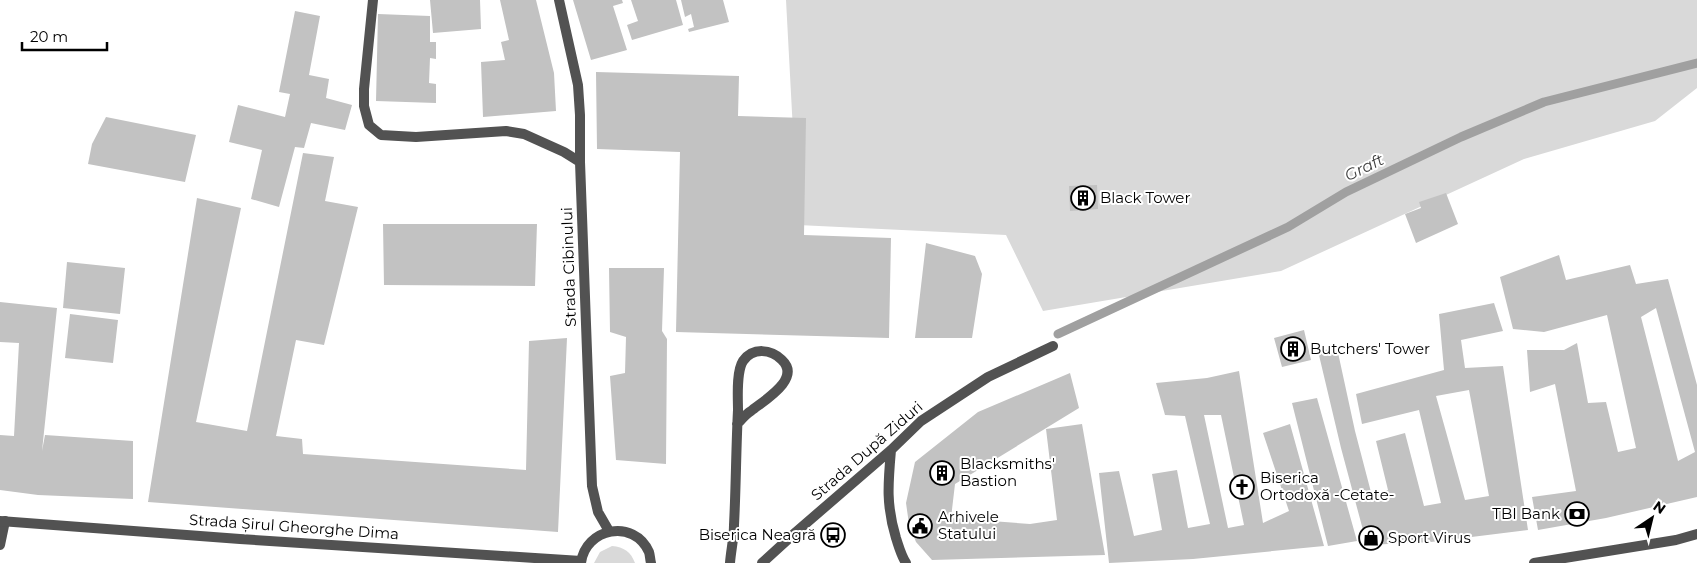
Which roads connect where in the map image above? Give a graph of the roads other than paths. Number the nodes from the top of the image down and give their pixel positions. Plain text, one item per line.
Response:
1 (372, 0) edge
2 (559, 0) edge
3 (580, 162) junction
4 (1053, 346) dead end
5 (737, 424) junction
6 (892, 450) junction
7 (2, 521) edge
8 (609, 531) junction
9 (1697, 534) edge
10 (0, 545) edge
11 (581, 562) edge
12 (651, 563) edge
13 (730, 563) edge
14 (762, 563) edge
15 (906, 563) edge
16 (1534, 563) edge

1 - 3 street
2 - 3 street, Strada Cibinului
3 - 8 street, Strada Cibinului
4 - 6 street, Strada După Ziduri
5 - 5 street
5 - 13 street
6 - 14 street, Strada După Ziduri
6 - 15 street
7 - 10 street
7 - 11 street, Strada Șirul Gheorghe Dima
8 - 11 street
8 - 12 street
9 - 16 street

